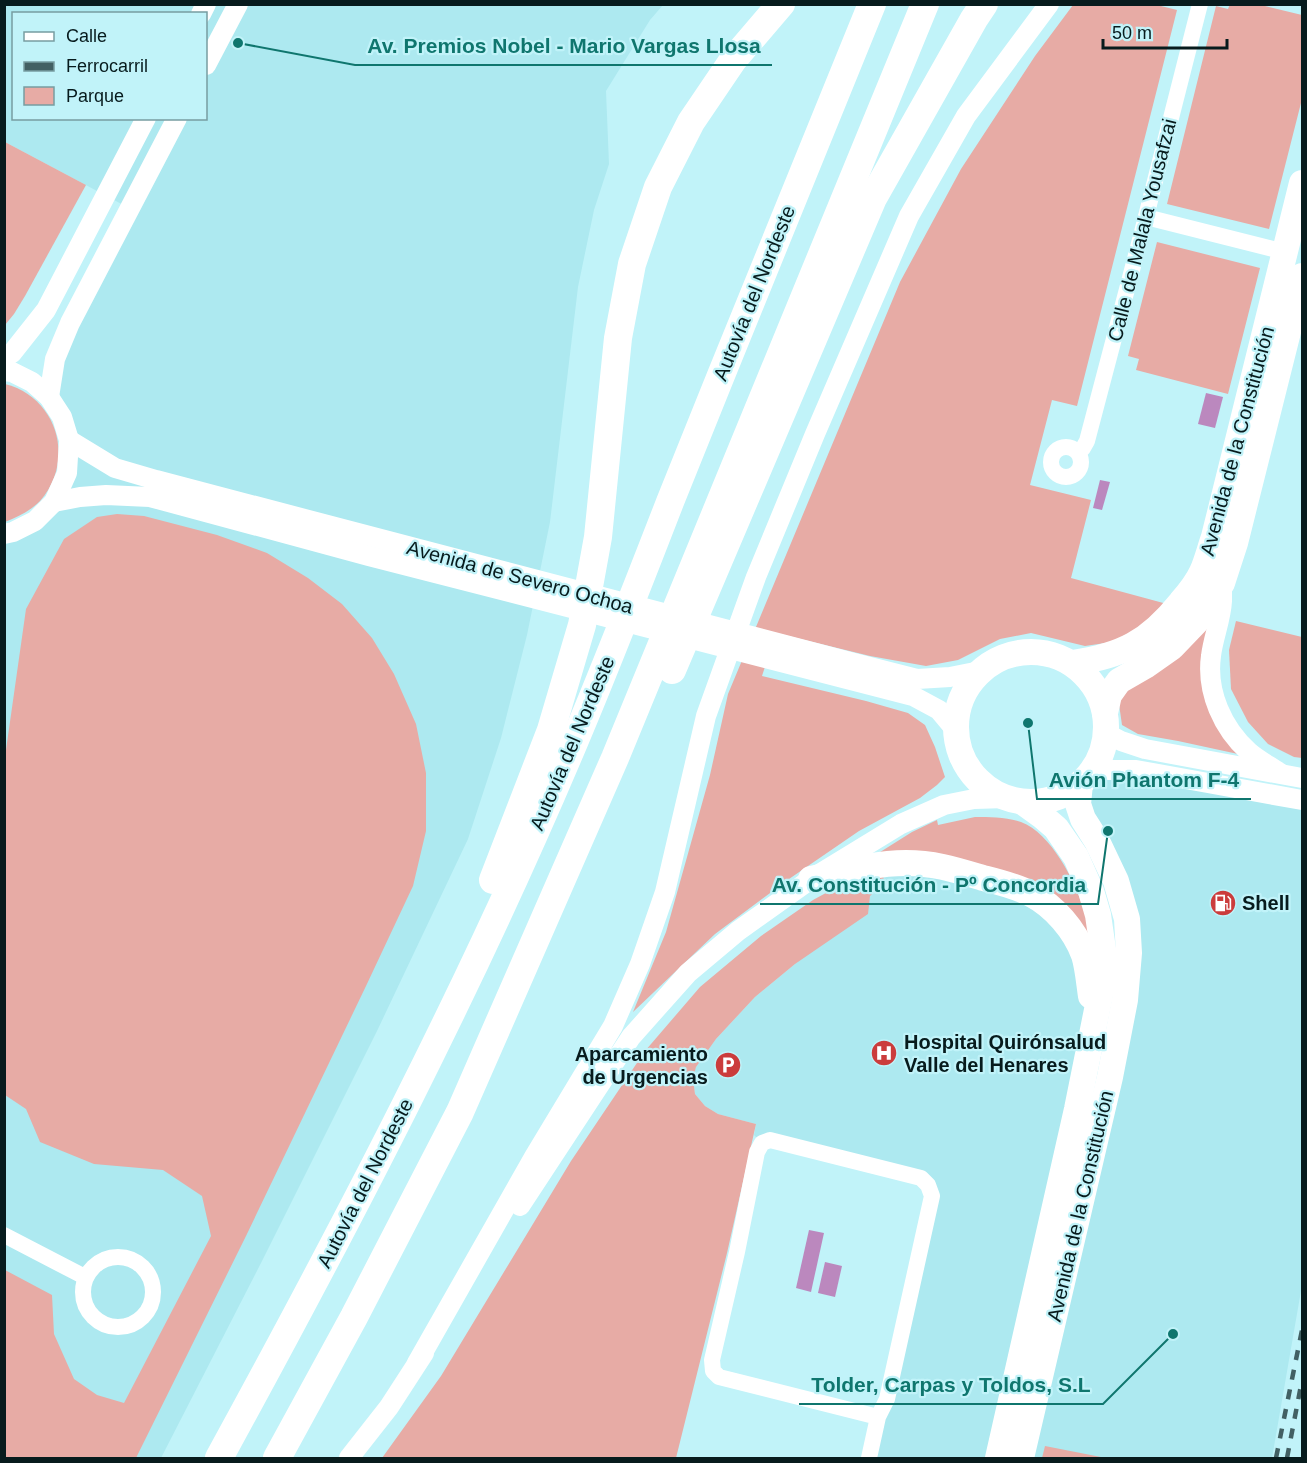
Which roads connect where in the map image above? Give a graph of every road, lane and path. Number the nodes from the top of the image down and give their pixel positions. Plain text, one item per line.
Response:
1 (238, 4) edge
2 (781, 4) edge
3 (872, 4) edge
4 (925, 4) edge
5 (984, 4) edge
6 (1049, 4) edge
7 (1200, 4) edge
8 (207, 63) edge
9 (145, 120) edge
10 (176, 120) edge
11 (1302, 183) edge
12 (1146, 217) junction
13 (1286, 252) junction
14 (1302, 276) edge
15 (4, 358) edge
16 (4, 371) edge
17 (49, 397) junction
18 (69, 440) junction
19 (1079, 452) dead end
20 (54, 502) junction
21 (4, 534) edge
22 (372, 547) junction
23 (1222, 583) junction
24 (796, 657) junction
25 (1072, 663) junction
26 (980, 671) junction
27 (1105, 723) junction
28 (954, 728) junction
29 (1280, 773) junction
30 (1086, 777) junction
31 (1302, 778) edge
32 (1302, 800) edge
33 (1015, 801) junction
34 (811, 879) junction
35 (1093, 1029) junction
36 (413, 1090) junction
37 (460, 1112) junction
38 (4, 1235) edge
39 (85, 1277) junction
40 (417, 1363) junction
41 (878, 1417) junction
42 (219, 1458) edge
43 (277, 1458) edge
44 (349, 1458) edge
45 (868, 1458) edge
46 (998, 1458) edge
47 (1021, 1458) edge

1 - 8 street
2 - 36 highway
3 - 36 highway, Autovía del Nordeste
4 - 37 highway
5 - 37 highway
6 - 40 street
7 - 12 street, Calle de Malala Yousafzai
9 - 15 street
10 - 17 street
11 - 13 main road, Avenida de la Constitución
12 - 13 street
12 - 19 street, Calle de Malala Yousafzai
13 - 25 main road, Avenida de la Constitución
14 - 23 main road, Avenida de la Constitución
16 - 17 street
17 - 18 street
18 - 20 street
18 - 22 street, Avenida de Severo Ochoa
20 - 21 street
20 - 22 street, Avenida de Severo Ochoa
22 - 24 street, Avenida de Severo Ochoa
23 - 27 main road, Avenida de la Constitución
23 - 29 street
24 - 26 street, Avenida de Severo Ochoa
24 - 28 street, Avenida de Severo Ochoa
25 - 26 main road
25 - 27 main road
26 - 28 main road
27 - 29 street
27 - 30 main road
28 - 33 main road
29 - 31 street
30 - 32 street
30 - 33 main road
30 - 47 main road, Avenida de la Constitución
33 - 34 street
33 - 35 main road, Avenida de la Constitución
34 - 35 main road
34 - 40 street
35 - 46 main road, Avenida de la Constitución
36 - 42 highway, Autovía del Nordeste
37 - 43 highway
38 - 39 street
39 - 39 street
40 - 44 street
41 - 41 street
41 - 45 street

